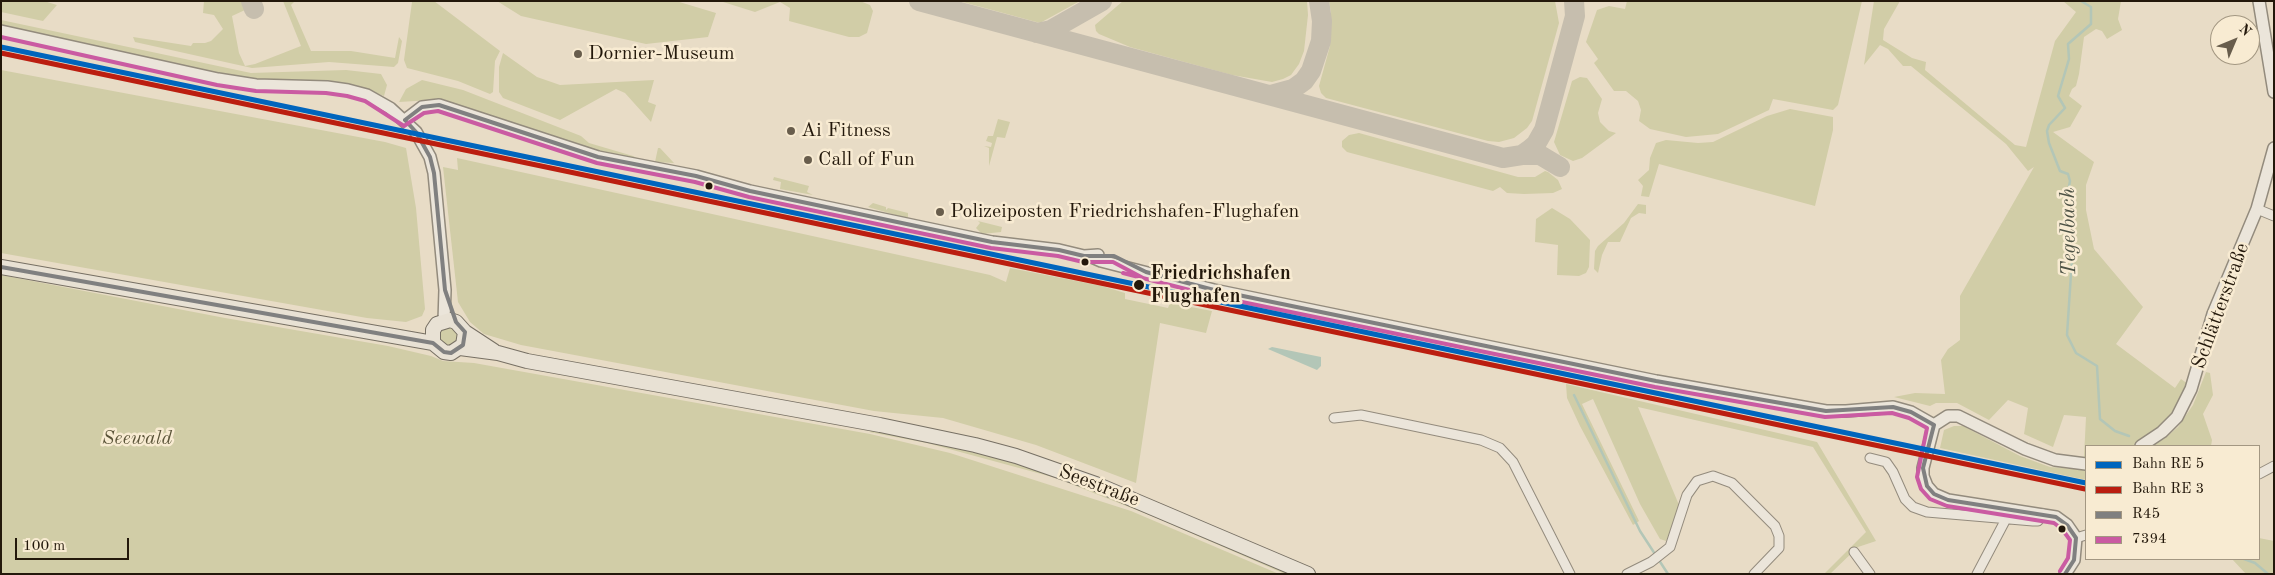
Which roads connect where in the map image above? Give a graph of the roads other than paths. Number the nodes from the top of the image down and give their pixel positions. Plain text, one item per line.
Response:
1 (2259, 1) edge
2 (1, 31) edge
3 (2274, 92) edge
4 (406, 120) junction
5 (2274, 148) edge
6 (2257, 209) junction
7 (2274, 216) edge
8 (1, 267) edge
9 (446, 329) junction
10 (460, 348) junction
11 (498, 353) junction
12 (1334, 418) dead end
13 (1934, 425) junction
14 (2142, 445) edge
15 (1870, 458) dead end
16 (2085, 464) edge
17 (2274, 466) edge
18 (2260, 473) edge
19 (2043, 514) junction
20 (2006, 519) junction
21 (2081, 536) edge
22 (1854, 552) dead end
23 (1308, 574) edge
24 (1570, 574) edge
25 (1627, 574) edge
26 (1754, 574) edge
27 (1870, 574) edge
28 (1977, 574) edge
29 (2065, 574) edge

1 - 3 street
2 - 4 street
4 - 9 street
4 - 13 street
5 - 6 street, Schlätterstraße
6 - 7 street
6 - 14 street, Schlätterstraße
8 - 9 main road
9 - 10 main road
9 - 10 main road
9 - 11 main road
10 - 11 main road
11 - 23 main road, Seestraße
12 - 24 street
13 - 16 street
13 - 19 street
15 - 20 street
17 - 18 street
19 - 20 street
19 - 21 street
20 - 28 street
21 - 29 street
22 - 27 street
25 - 26 street

